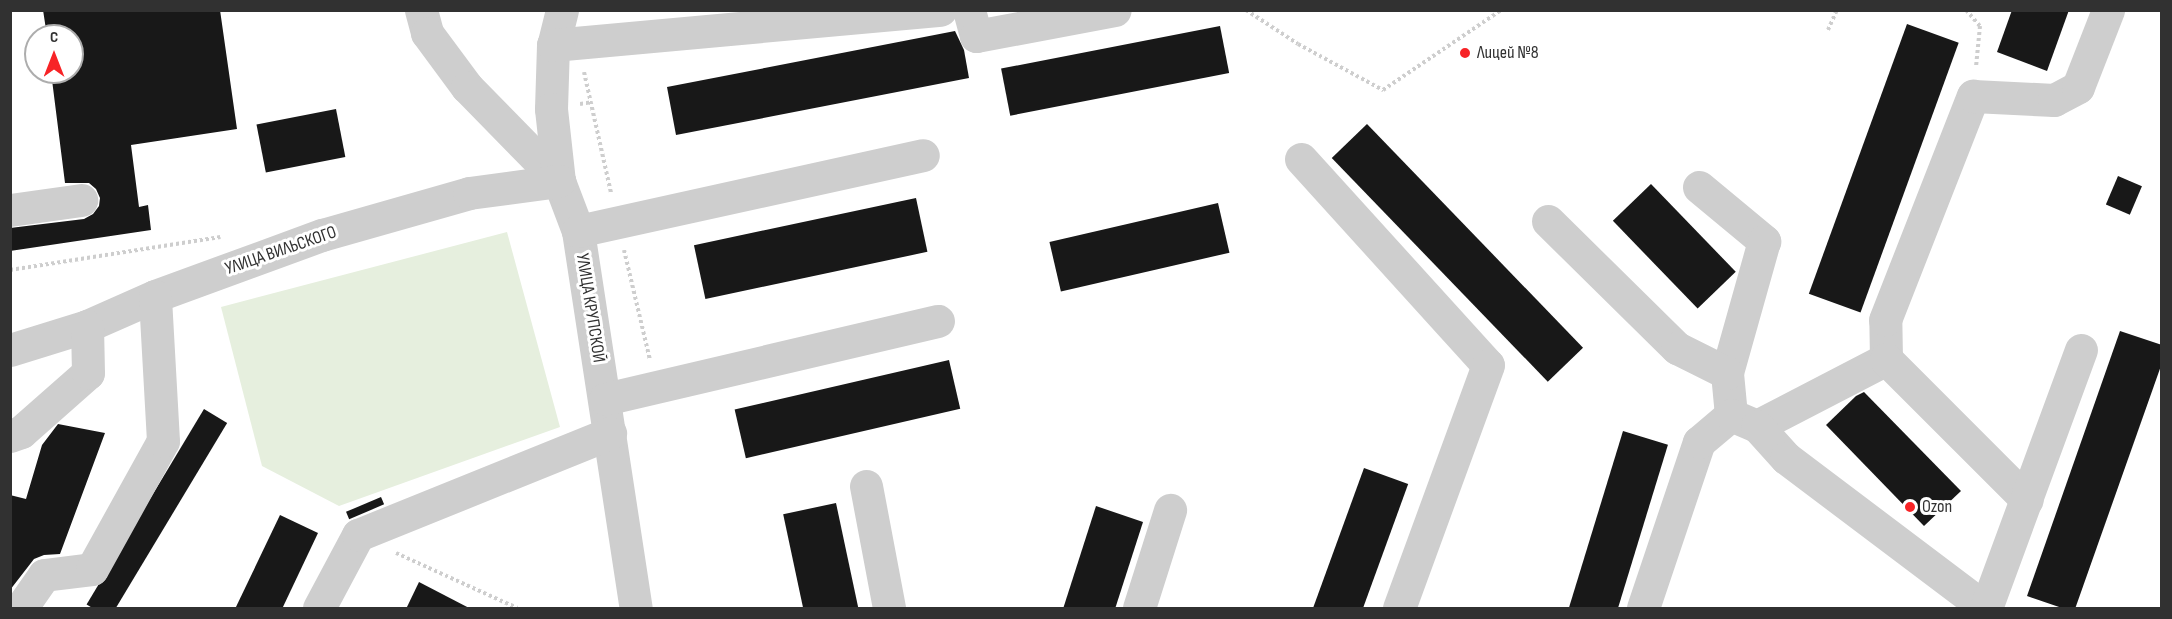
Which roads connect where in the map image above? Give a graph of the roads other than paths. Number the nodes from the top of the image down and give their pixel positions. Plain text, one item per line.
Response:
1 (422, 10) edge
2 (562, 10) edge
3 (940, 10) edge
4 (969, 10) edge
5 (1115, 10) edge
6 (2108, 10) edge
7 (553, 45) junction
8 (923, 155) dead end
9 (1301, 159) dead end
10 (559, 180) junction
11 (1699, 187) dead end
12 (81, 200) dead end
13 (10, 210) edge
14 (1548, 221) dead end
15 (578, 231) junction
16 (155, 296) junction
17 (938, 321) dead end
18 (87, 326) junction
19 (10, 350) edge
20 (2081, 350) dead end
21 (1886, 359) junction
22 (1727, 373) junction
23 (605, 399) junction
24 (1744, 420) junction
25 (610, 433) junction
26 (10, 436) edge
27 (866, 486) dead end
28 (2027, 500) junction
29 (1170, 510) dead end
30 (319, 608) edge
31 (21, 609) edge
32 (636, 609) edge
33 (890, 609) edge
34 (1139, 609) edge
35 (1399, 609) edge
36 (1643, 609) edge
37 (1985, 609) edge

1 - 10 street
2 - 7 street, УЛИЦА КРУПСКОЙ
3 - 7 street
4 - 5 street
6 - 21 street
7 - 10 street, УЛИЦА КРУПСКОЙ
8 - 15 street
9 - 35 street
10 - 15 street, УЛИЦА КРУПСКОЙ
10 - 16 street, УЛИЦА ВИЛЬСКОГО
11 - 22 street
12 - 13 street
14 - 22 street
15 - 23 street, УЛИЦА КРУПСКОЙ
16 - 18 street, УЛИЦА ВИЛЬСКОГО
16 - 31 street
17 - 23 street
18 - 19 street, УЛИЦА ВИЛЬСКОГО
18 - 26 street
20 - 28 street
21 - 24 street
21 - 28 street
22 - 24 street
23 - 25 street, УЛИЦА КРУПСКОЙ
24 - 36 street
24 - 37 street
25 - 30 street
25 - 32 street, УЛИЦА КРУПСКОЙ
27 - 33 street
28 - 37 street
29 - 34 street

